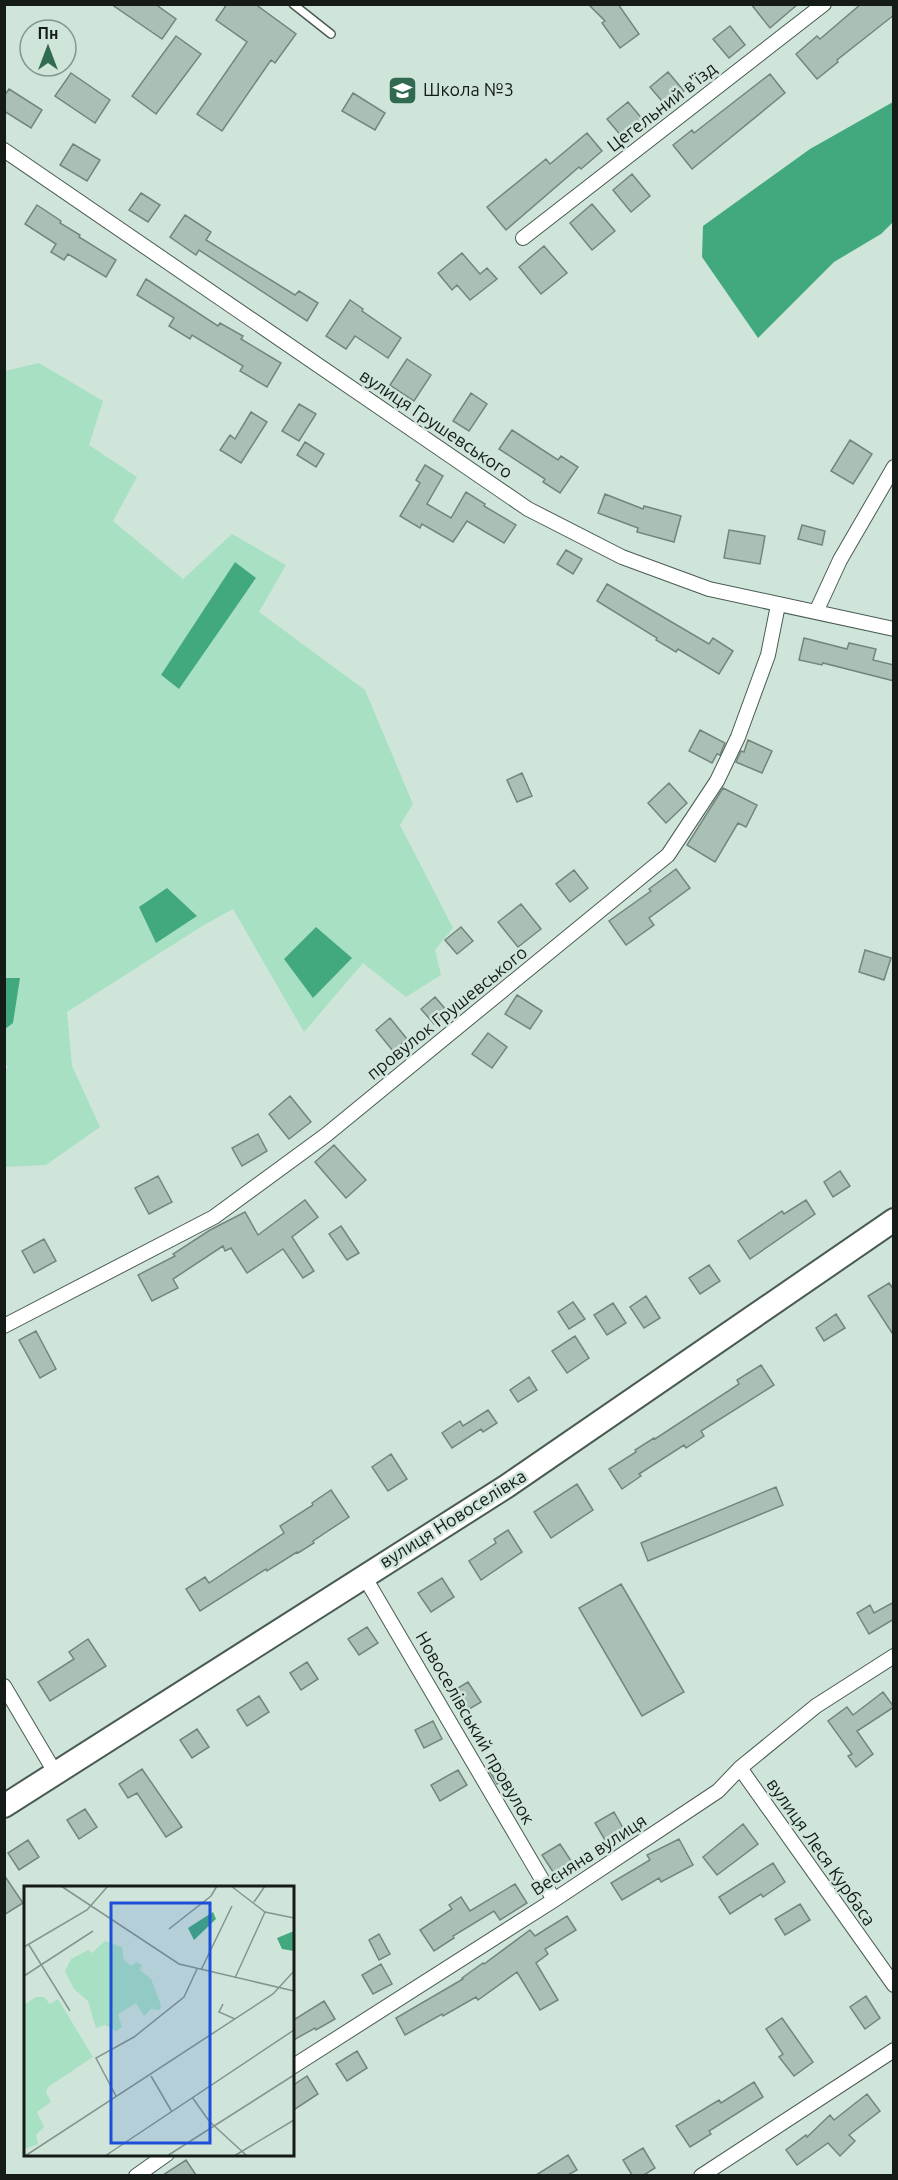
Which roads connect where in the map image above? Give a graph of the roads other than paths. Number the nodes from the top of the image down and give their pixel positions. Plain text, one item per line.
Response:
1 (293, 4) edge
2 (824, 4) edge
3 (332, 34) dead end
4 (4, 150) edge
5 (523, 238) dead end
6 (894, 467) edge
7 (778, 605) junction
8 (816, 612) junction
9 (894, 629) edge
10 (894, 1220) edge
11 (4, 1326) edge
12 (364, 1576) junction
13 (894, 1656) edge
14 (4, 1686) edge
15 (740, 1768) junction
16 (56, 1774) junction
17 (4, 1806) edge
18 (554, 1900) junction
19 (894, 1985) edge
20 (894, 2050) edge
21 (294, 2066) edge
22 (163, 2156) edge
23 (136, 2175) edge
24 (700, 2175) edge

1 - 3 lane
2 - 5 street, Цегельний в'їзд
4 - 7 street, вулиця Грушевського
6 - 8 street
7 - 8 street, вулиця Грушевського
7 - 11 street, провулок Грушевського
8 - 9 street, вулиця Грушевського
10 - 12 main road, вулиця Новоселівка
12 - 16 main road, вулиця Новоселівка
12 - 18 street, Новоселівський провулок
13 - 15 street, Весняна вулиця
14 - 16 street
15 - 18 street, Весняна вулиця
15 - 19 street, вулиця Леся Курбаса
16 - 17 main road, вулиця Новоселівка
18 - 21 street, Весняна вулиця
20 - 24 street
22 - 23 street

